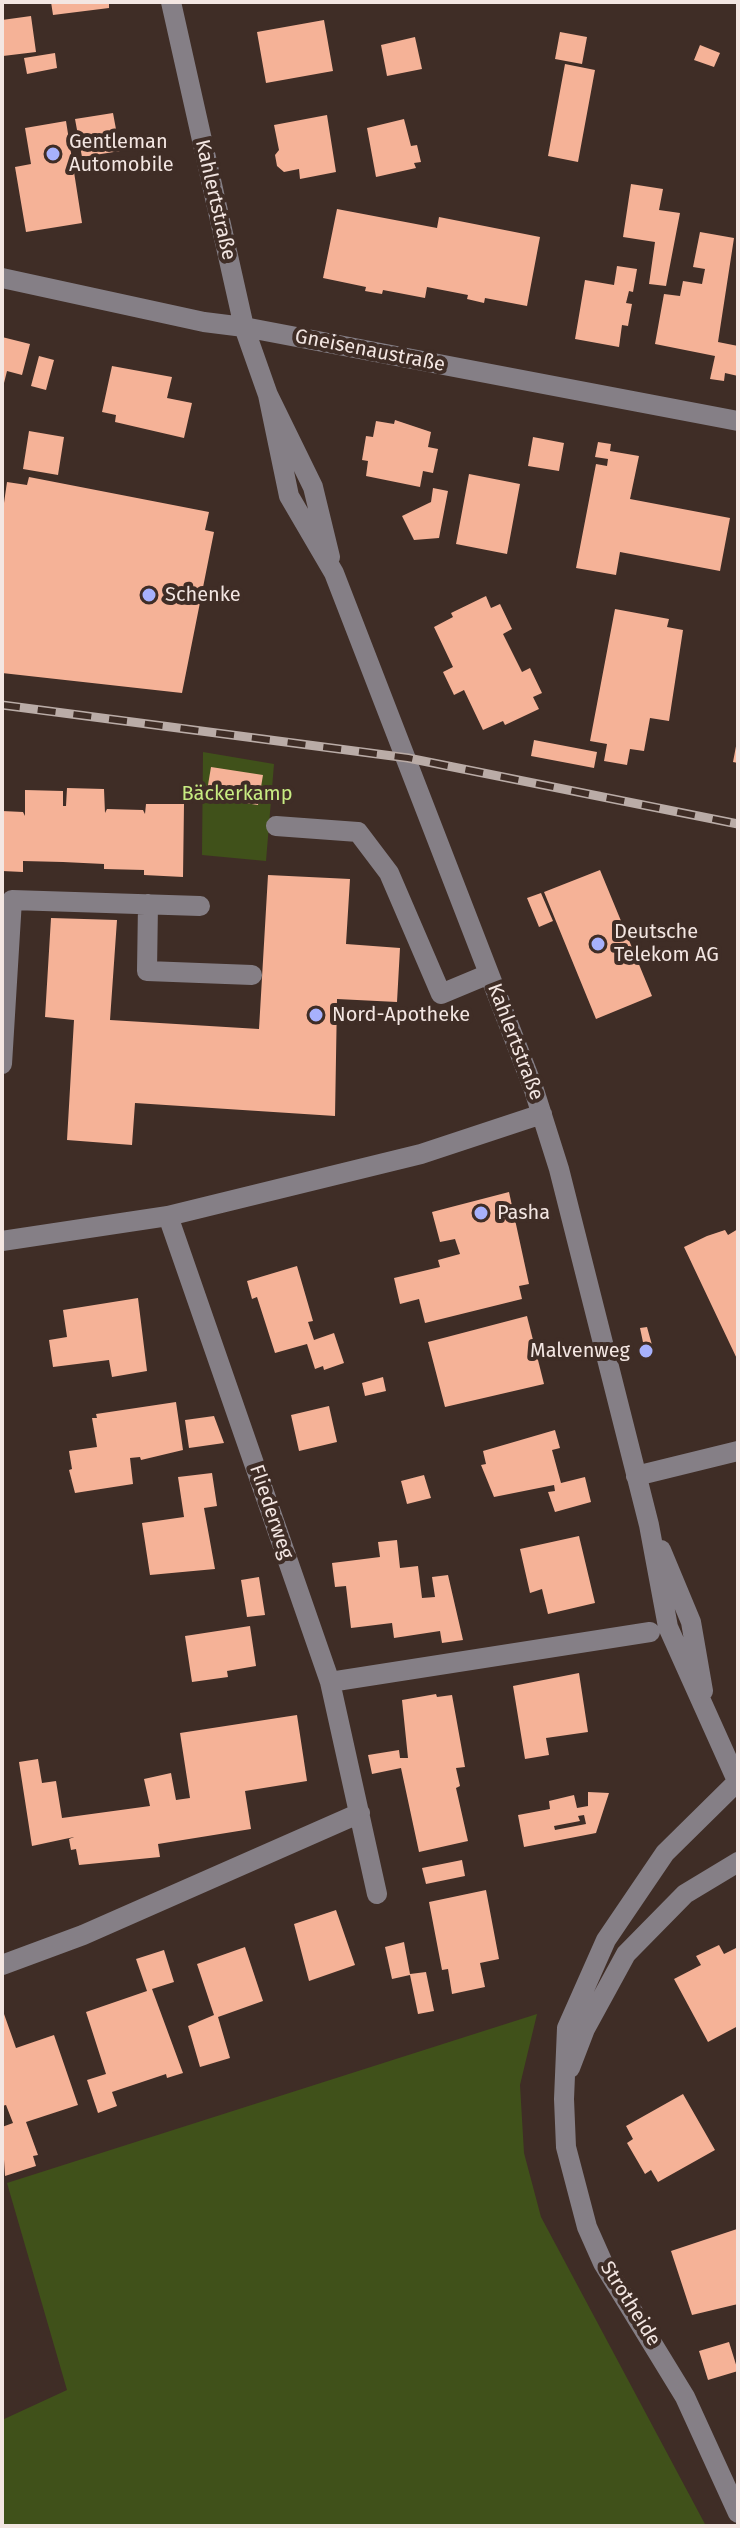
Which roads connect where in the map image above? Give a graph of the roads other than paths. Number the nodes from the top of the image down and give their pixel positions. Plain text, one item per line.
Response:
1 (171, 2) edge
2 (2, 278) edge
3 (244, 327) junction
4 (738, 421) edge
5 (276, 826) dead end
6 (148, 904) junction
7 (200, 906) dead end
8 (489, 974) junction
9 (252, 975) dead end
10 (2, 1064) edge
11 (542, 1114) junction
12 (168, 1216) junction
13 (2, 1241) edge
14 (738, 1451) edge
15 (636, 1476) junction
16 (650, 1632) dead end
17 (330, 1682) junction
18 (738, 1783) edge
19 (360, 1813) junction
20 (738, 1862) edge
21 (377, 1894) dead end
22 (2, 1965) edge
23 (564, 2083) junction
24 (738, 2513) edge

1 - 3 street, Kahlertstraße
2 - 3 street, Gneisenaustraße
3 - 4 street, Gneisenaustraße
3 - 8 street, Kahlertstraße
5 - 8 street
6 - 7 street
6 - 9 street
6 - 10 street
8 - 11 street, Kahlertstraße
11 - 12 street
11 - 15 street, Kahlertstraße
12 - 13 street
12 - 17 street, Fliederweg
14 - 15 street
15 - 18 street, Kahlertstraße
16 - 17 street
17 - 19 street, Fliederweg
18 - 23 street, Strotheide
19 - 21 street, Fliederweg
19 - 22 street
20 - 23 street, Strotheide
23 - 24 street, Strotheide

